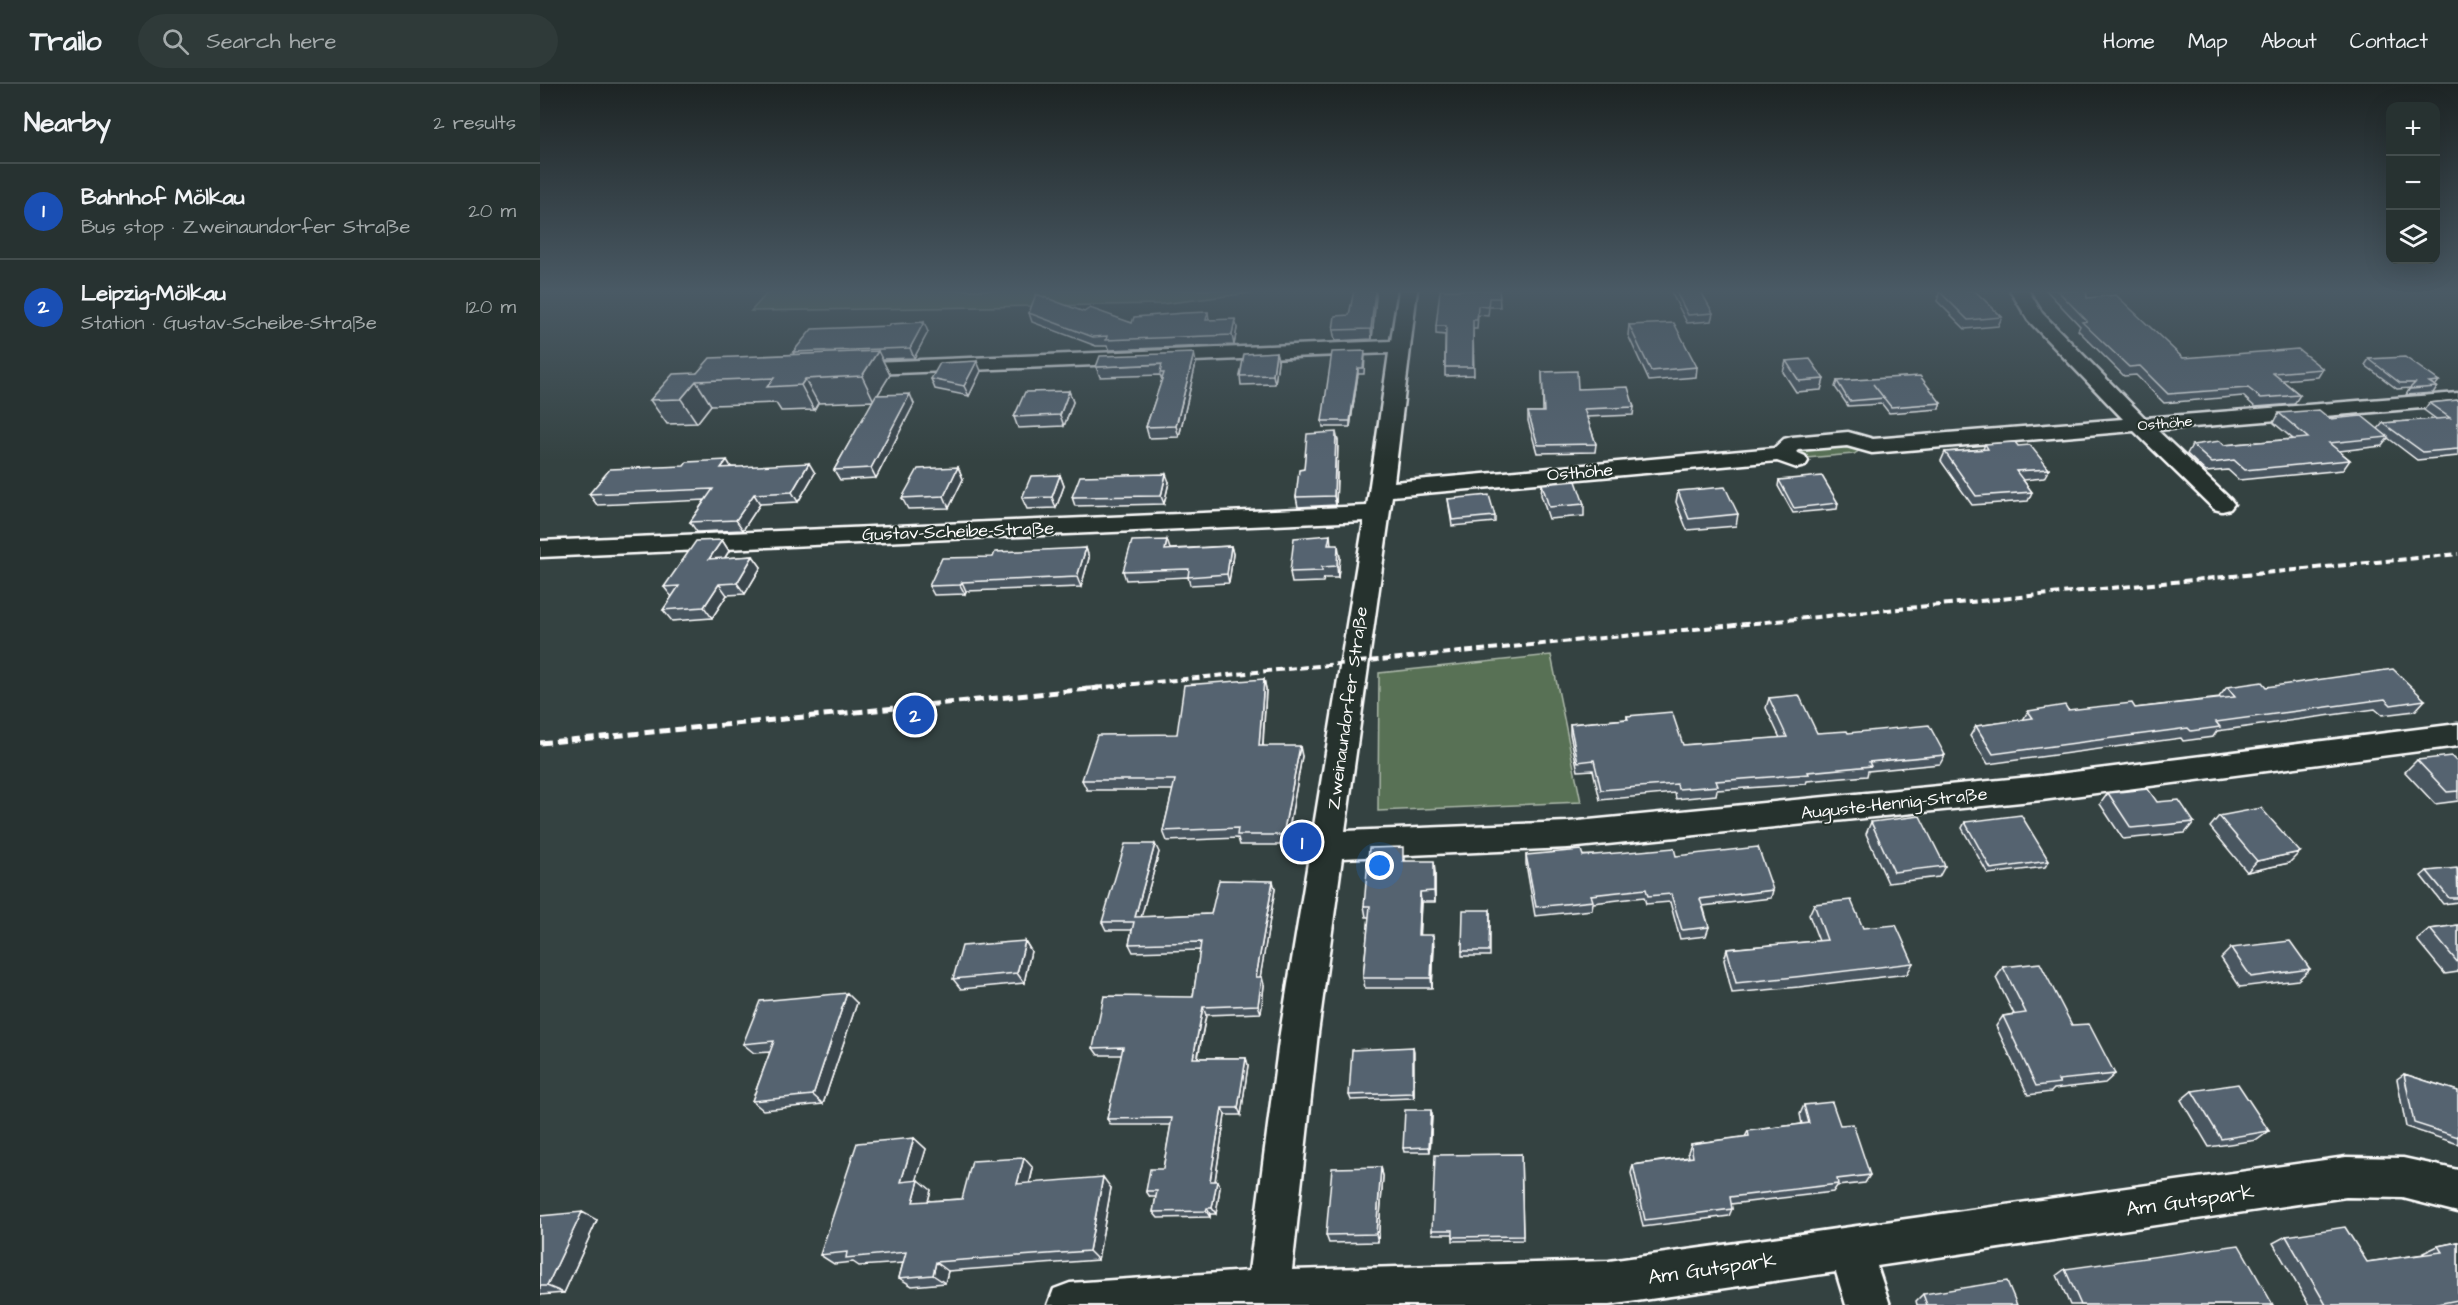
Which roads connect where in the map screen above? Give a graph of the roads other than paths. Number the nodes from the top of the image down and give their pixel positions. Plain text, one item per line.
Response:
1 (1400, 347) joint
2 (2066, 347) edge
3 (826, 369) edge
4 (2458, 399) edge
5 (2140, 424) junction
6 (1379, 502) junction
7 (2222, 504) dead end
8 (540, 549) edge
9 (2458, 735) edge
10 (1327, 846) junction
11 (2458, 1191) edge
12 (1850, 1249) junction
13 (1267, 1298) edge
14 (1070, 1305) edge
15 (1868, 1305) edge

1 - 3 street
1 - 6 street, Zweinaundorfer Straße
2 - 5 street
4 - 5 street, Osthöhe
5 - 6 street, Osthöhe
5 - 7 street
6 - 8 street, Gustav-Scheibe-Straße
6 - 10 street, Zweinaundorfer Straße
9 - 10 street, Auguste-Hennig-Straße
10 - 13 street, Zweinaundorfer Straße
11 - 12 street, Am Gutspark
12 - 13 street, Am Gutspark
12 - 15 street
13 - 14 street, Am Gutspark

